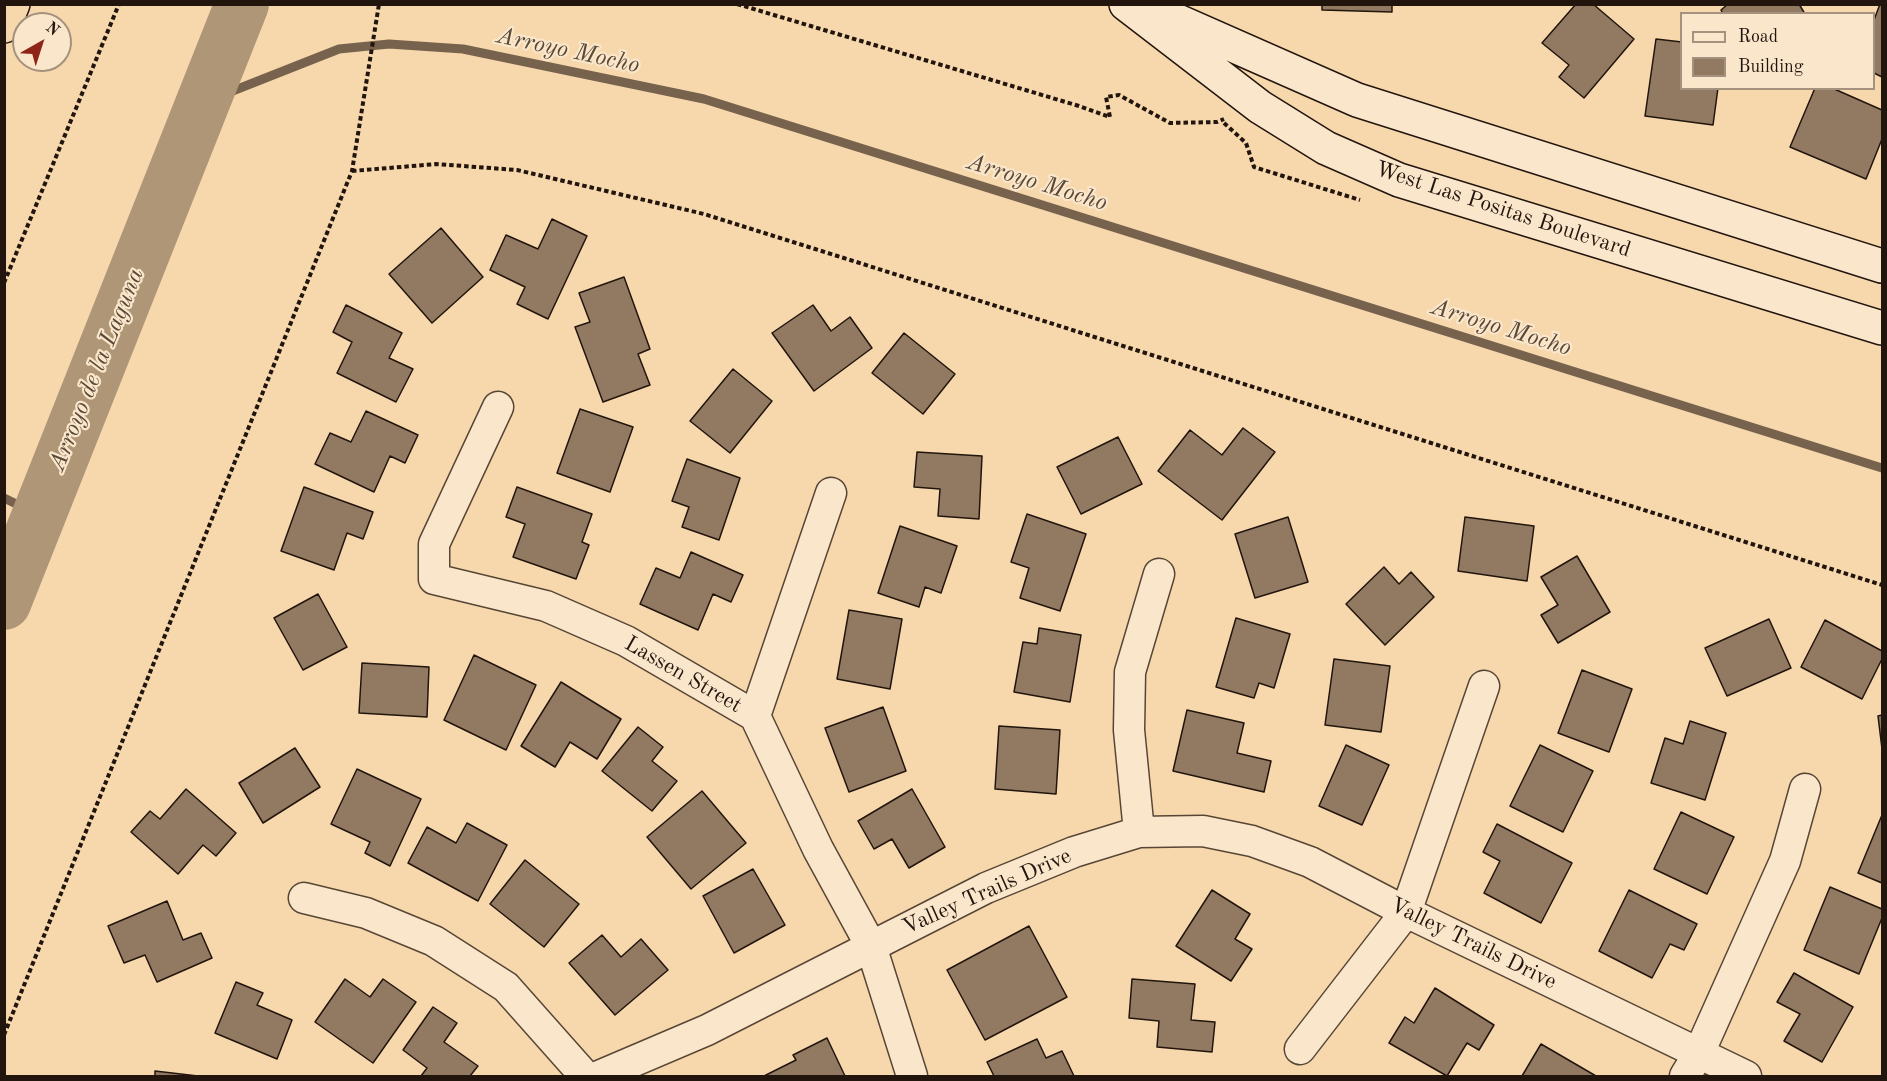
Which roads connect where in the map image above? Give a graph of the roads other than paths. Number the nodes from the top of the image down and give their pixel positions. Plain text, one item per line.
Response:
1 (13, 4) edge
2 (1126, 4) edge
3 (1141, 4) edge
4 (4, 26) edge
5 (1882, 266) edge
6 (1882, 327) edge
7 (498, 407) dead end
8 (831, 494) dead end
9 (1159, 574) dead end
10 (1484, 686) dead end
11 (755, 716) junction
12 (1805, 789) dead end
13 (1139, 832) junction
14 (304, 898) dead end
15 (1406, 912) junction
16 (871, 946) junction
17 (1300, 1049) dead end
18 (1692, 1065) edge
19 (585, 1077) edge
20 (599, 1077) edge
21 (912, 1077) edge
22 (1746, 1077) edge

1 - 4 highway
2 - 6 main road, West Las Positas Boulevard
3 - 5 main road
7 - 11 street, Lassen Street
8 - 11 street
9 - 13 street
10 - 15 street
11 - 16 street, Lassen Street
12 - 18 street
13 - 15 street, Valley Trails Drive
13 - 16 street, Valley Trails Drive
14 - 19 street
15 - 17 street
15 - 18 street, Valley Trails Drive
16 - 20 street, Valley Trails Drive
16 - 21 street, Lassen Street
18 - 22 street, Valley Trails Drive

